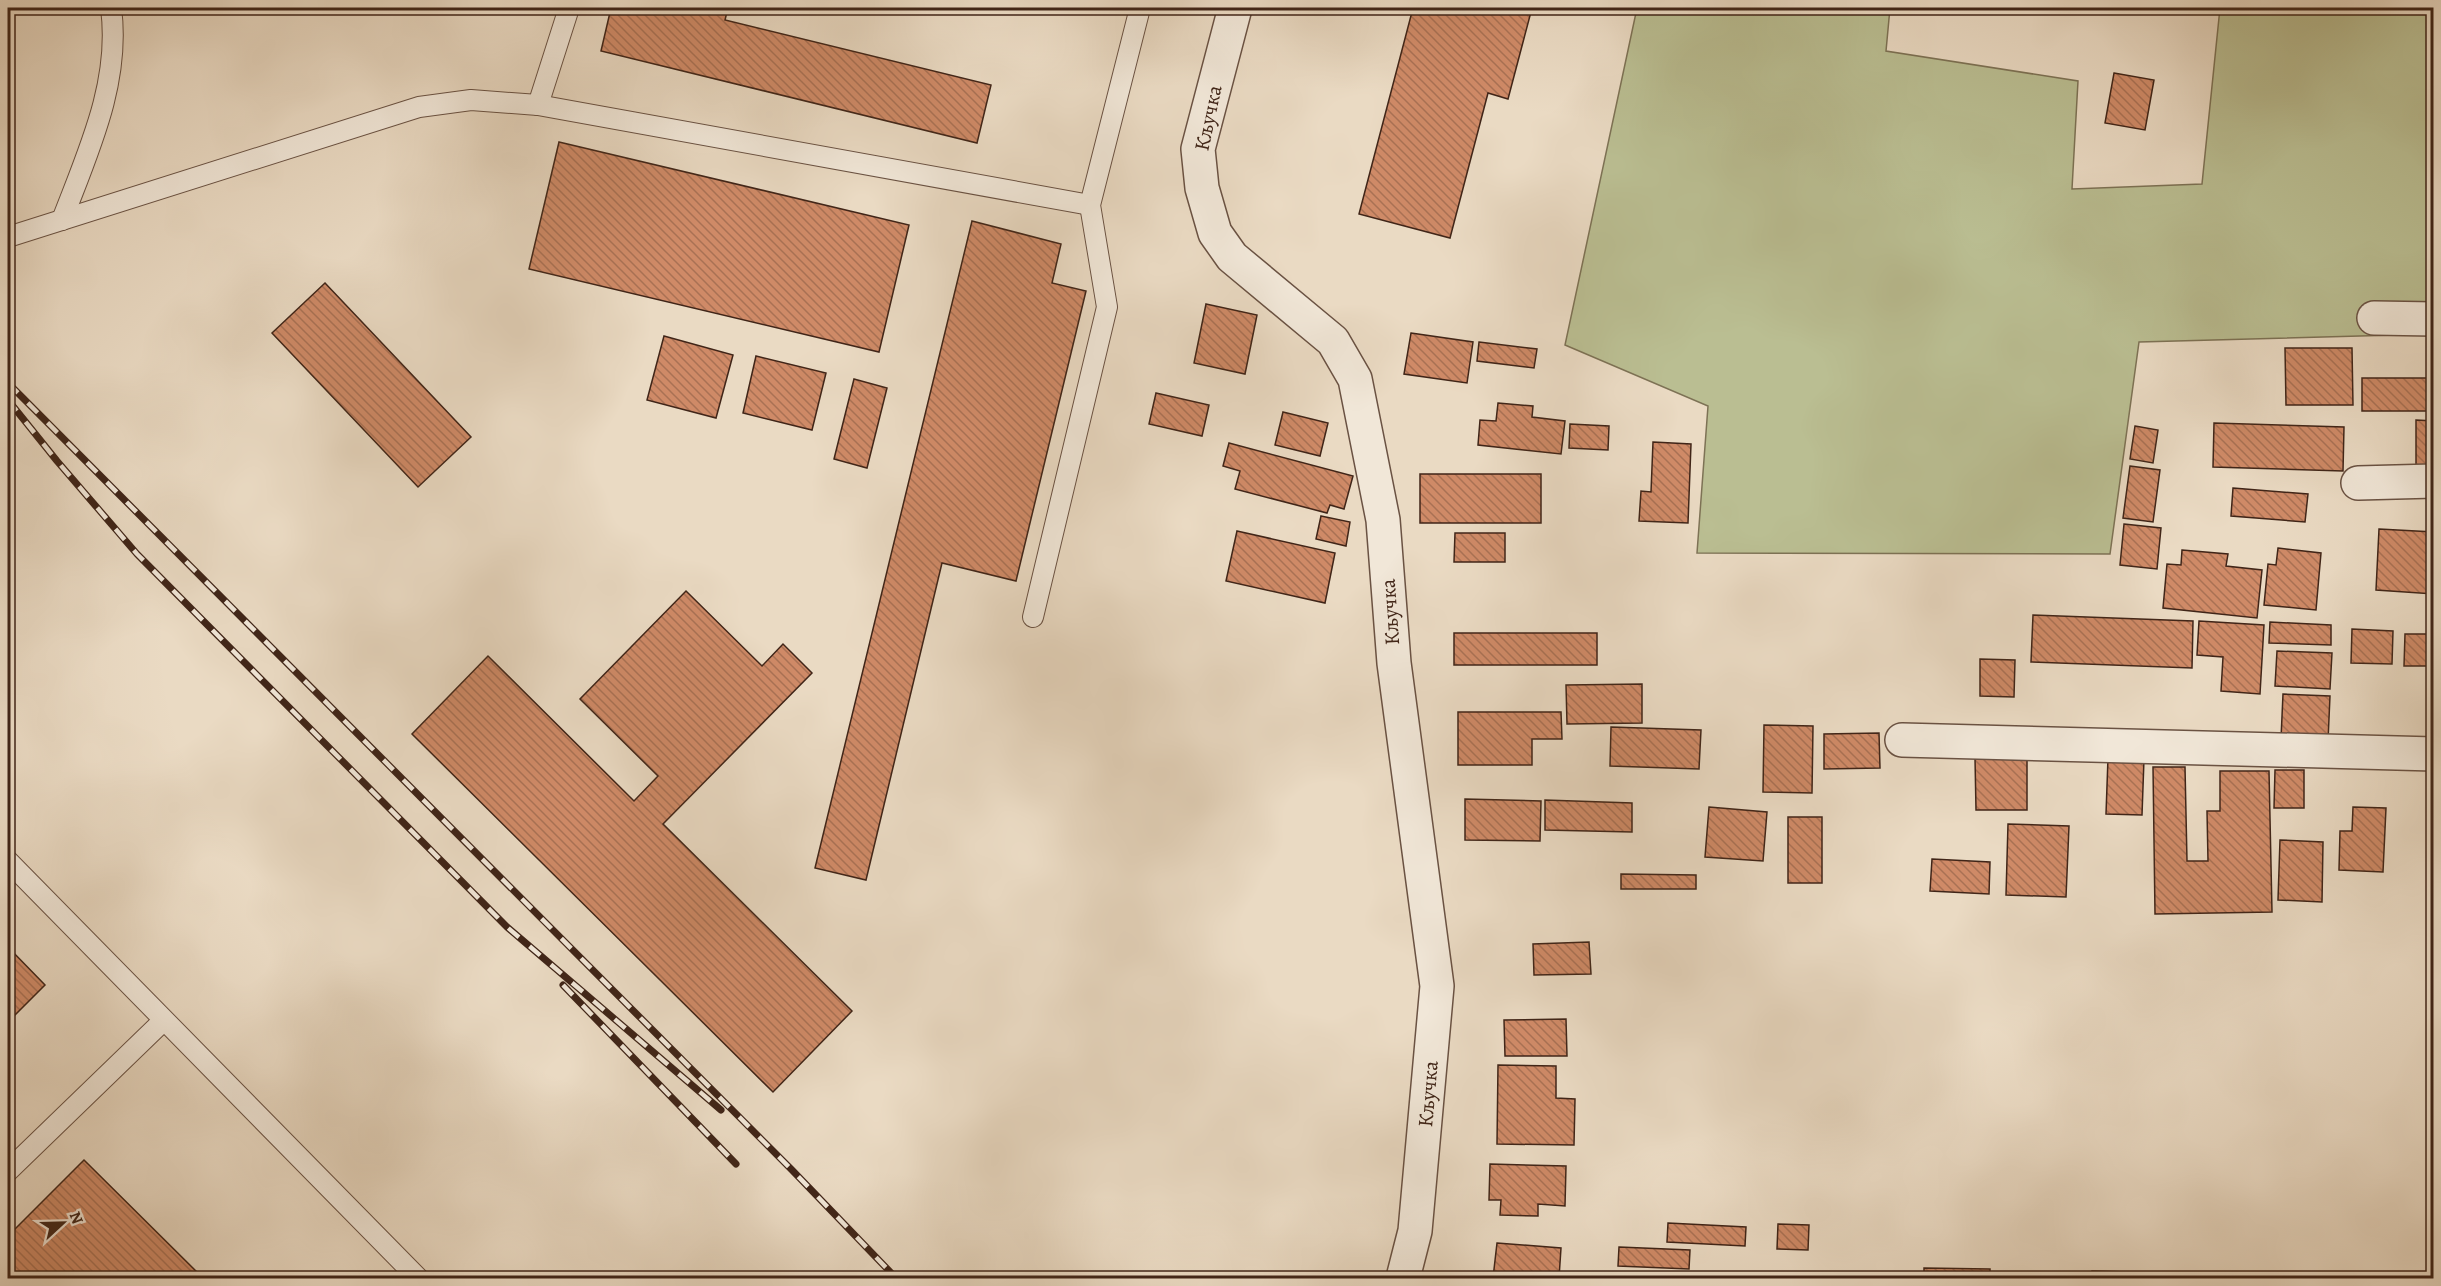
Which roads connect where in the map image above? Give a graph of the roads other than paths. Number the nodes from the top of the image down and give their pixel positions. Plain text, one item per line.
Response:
1 (111, 8) edge
2 (569, 8) edge
3 (1140, 8) edge
4 (1234, 8) edge
5 (538, 105) junction
6 (1090, 205) junction
7 (62, 220) junction
8 (8, 237) edge
9 (2374, 318) dead end
10 (2433, 320) edge
11 (2433, 481) edge
12 (2358, 483) dead end
13 (1033, 617) dead end
14 (1902, 740) dead end
15 (2433, 754) edge
16 (8, 861) edge
17 (163, 1021) junction
18 (8, 1171) edge
19 (404, 1274) edge
20 (1403, 1278) edge

1 - 7 lane
2 - 5 lane
3 - 6 lane
4 - 20 street, Кључка
5 - 6 lane
5 - 7 lane
6 - 13 lane
7 - 8 lane
9 - 10 street
11 - 12 street
14 - 15 street
16 - 17 lane
17 - 18 lane
17 - 19 lane

